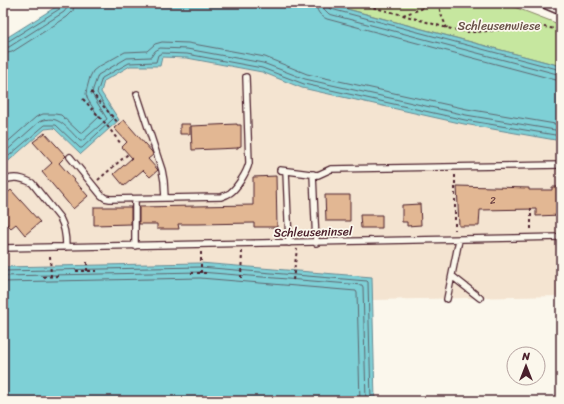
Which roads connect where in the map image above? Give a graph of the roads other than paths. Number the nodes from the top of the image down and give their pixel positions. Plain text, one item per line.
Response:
1 (547, 3) edge
2 (561, 9) edge
3 (246, 77) dead end
4 (137, 94) dead end
5 (70, 157) dead end
6 (561, 165) edge
7 (280, 170) dead end
8 (286, 171) junction
9 (313, 174) junction
10 (3, 181) edge
11 (165, 198) junction
12 (136, 199) junction
13 (561, 237) edge
14 (457, 240) junction
15 (289, 243) junction
16 (316, 243) junction
17 (136, 246) junction
18 (66, 247) junction
19 (3, 248) edge
20 (452, 276) junction
21 (480, 298) dead end
22 (447, 299) dead end

1 - 2 street
3 - 11 lane
4 - 11 lane
5 - 12 lane
6 - 9 lane
7 - 8 lane
8 - 9 lane
8 - 15 lane
9 - 16 lane
10 - 18 lane
11 - 12 lane
12 - 17 lane
13 - 14 lane, Schleuseninsel
14 - 16 lane, Schleuseninsel
14 - 20 lane
15 - 16 lane, Schleuseninsel
15 - 17 lane, Schleuseninsel
17 - 18 lane, Schleuseninsel
18 - 19 lane, Schleuseninsel
20 - 21 lane
20 - 22 lane

